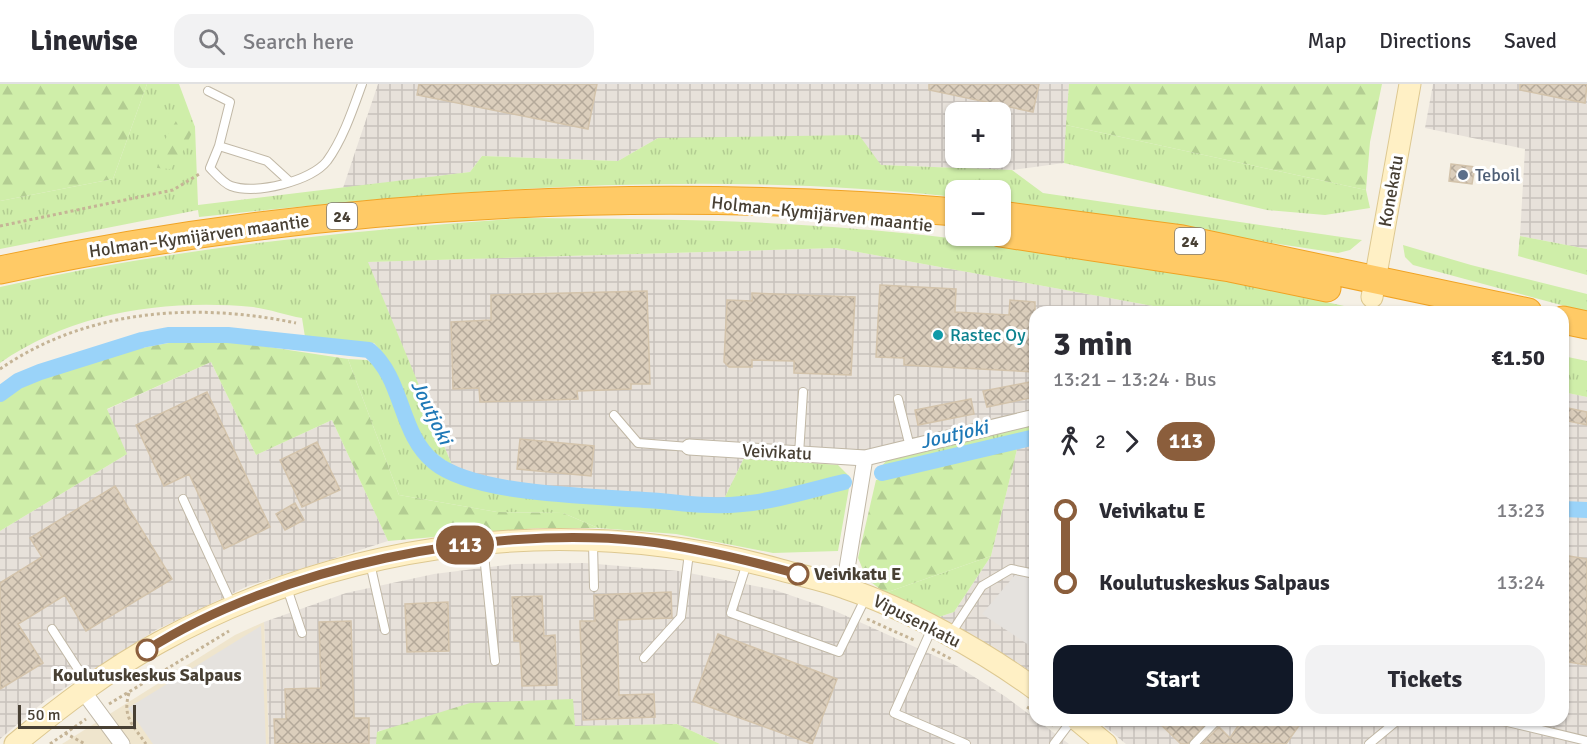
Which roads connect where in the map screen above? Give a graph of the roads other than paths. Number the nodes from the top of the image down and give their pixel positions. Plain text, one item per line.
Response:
1 (362, 84) edge
2 (1410, 84) edge
3 (208, 91) dead end
4 (219, 146) junction
5 (290, 182) junction
6 (688, 201) junction
7 (945, 211) edge
8 (1011, 216) edge
9 (945, 226) edge
10 (1011, 235) edge
11 (0, 270) edge
12 (1374, 288) junction
13 (1424, 306) edge
14 (1490, 306) edge
15 (1569, 321) edge
16 (1587, 325) edge
17 (1569, 340) edge
18 (1587, 344) edge
19 (803, 392) dead end
20 (898, 399) dead end
21 (614, 415) dead end
22 (1029, 418) edge
23 (689, 447) joint
24 (910, 447) junction
25 (799, 454) junction
26 (865, 458) junction
27 (183, 499) dead end
28 (593, 539) junction
29 (483, 543) junction
30 (689, 548) junction
31 (747, 560) junction
32 (369, 562) junction
33 (1029, 573) edge
34 (286, 587) junction
35 (594, 587) dead end
36 (844, 587) junction
37 (862, 606) junction
38 (233, 607) junction
39 (52, 629) dead end
40 (385, 630) dead end
41 (302, 633) dead end
42 (935, 636) junction
43 (644, 658) dead end
44 (495, 660) dead end
45 (86, 689) junction
46 (1027, 695) edge
47 (1068, 726) edge
48 (1084, 726) edge
49 (1211, 726) edge
50 (1391, 726) edge
51 (1524, 726) edge
52 (1587, 741) edge
53 (15, 744) edge
54 (122, 744) edge
55 (966, 744) edge
56 (1054, 744) edge
57 (1106, 744) edge
58 (1194, 744) edge
59 (1369, 744) edge

1 - 5 lane
2 - 12 street, Konekatu
3 - 4 lane
4 - 5 lane
4 - 5 lane
6 - 7 highway, Holman–Kymijärven maantie / 24
6 - 9 highway, Holman–Kymijärven maantie / 24
6 - 11 highway, Holman–Kymijärven maantie / 24
8 - 12 highway, 24
10 - 12 highway, 24
12 - 13 highway, 24
12 - 14 highway, 24
15 - 16 highway
17 - 18 highway
19 - 25 lane
20 - 24 lane
21 - 23 lane
22 - 24 street, Veivikatu
23 - 25 street, Veivikatu
24 - 26 street, Veivikatu
25 - 26 street, Veivikatu
26 - 36 street
27 - 38 lane
28 - 29 street, Vipusenkatu
28 - 30 street, Vipusenkatu
28 - 35 lane
29 - 32 street, Vipusenkatu
29 - 44 lane
30 - 31 street, Vipusenkatu
30 - 43 lane
31 - 36 street, Vipusenkatu
31 - 37 lane
32 - 34 street, Vipusenkatu
32 - 40 lane
33 - 42 lane
34 - 38 street, Vipusenkatu
34 - 41 lane
36 - 37 street, Vipusenkatu
37 - 42 street, Vipusenkatu
38 - 45 street, Vipusenkatu
39 - 45 lane
42 - 46 street, Vipusenkatu
42 - 55 lane
45 - 53 street, Vipusenkatu
45 - 54 street
47 - 56 lane
48 - 57 street
49 - 58 lane
50 - 59 lane
51 - 52 lane

